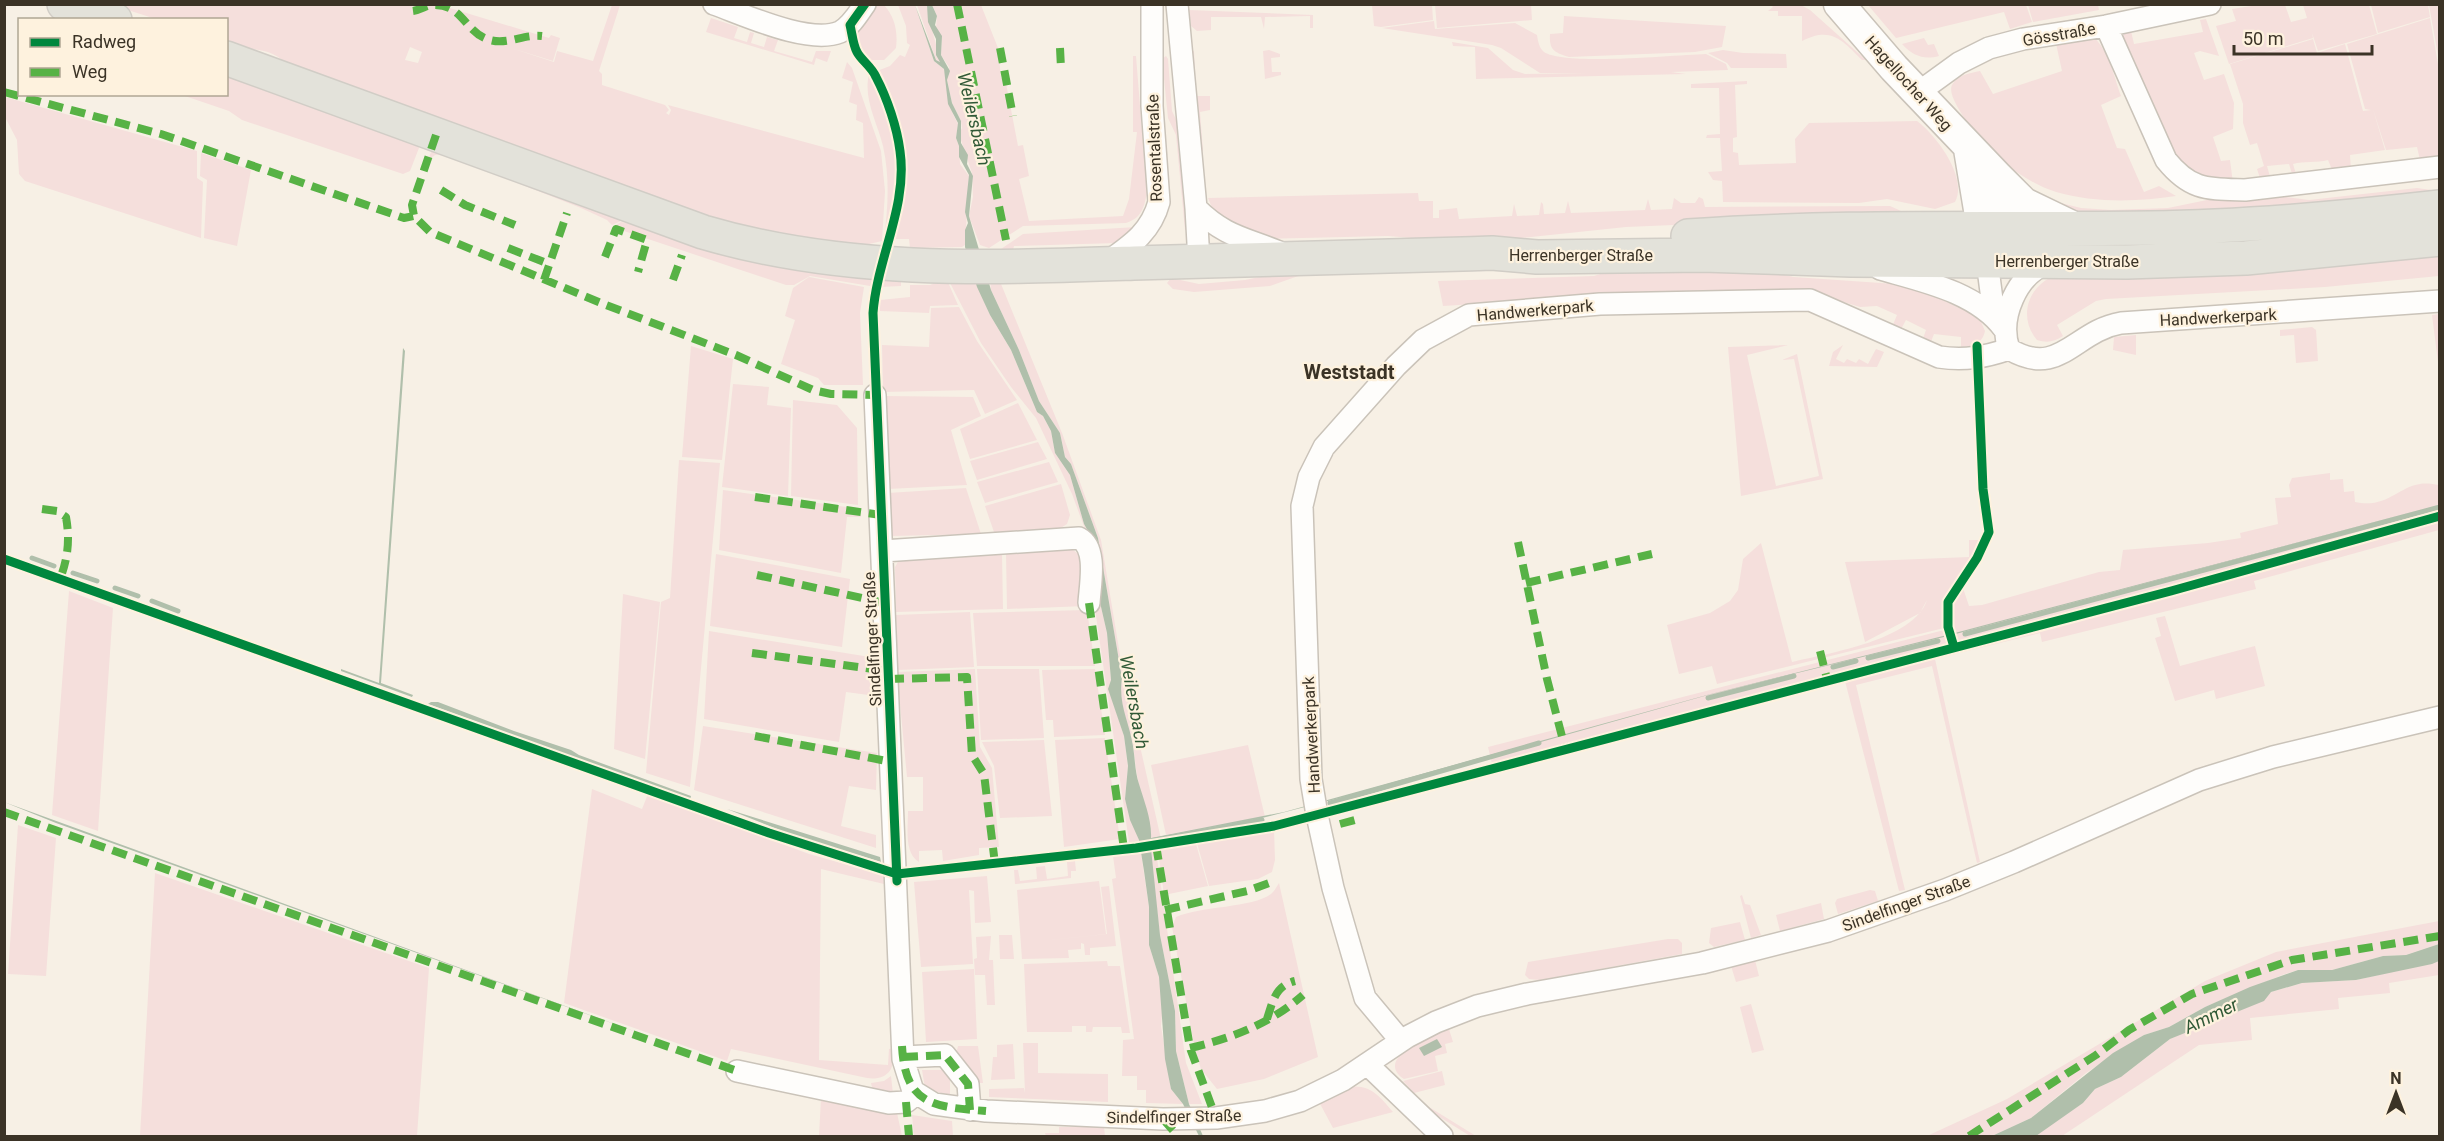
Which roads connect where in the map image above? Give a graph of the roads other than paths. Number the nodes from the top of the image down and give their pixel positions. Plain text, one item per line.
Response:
1 (64, 4) edge
2 (714, 4) edge
3 (865, 4) edge
4 (1152, 4) edge
5 (1177, 4) edge
6 (2210, 4) edge
7 (1839, 9) edge
8 (109, 18) edge
9 (2106, 26) junction
10 (1180, 42) junction
11 (1152, 44) junction
12 (228, 59) edge
13 (1919, 92) junction
14 (1969, 149) junction
15 (2439, 166) edge
16 (1997, 176) junction
17 (2439, 207) edge
18 (1196, 208) junction
19 (1995, 228) junction
20 (2076, 228) junction
21 (2439, 239) edge
22 (1492, 253) junction
23 (1296, 259) junction
24 (1851, 260) junction
25 (1199, 261) junction
26 (1997, 261) junction
27 (2052, 262) junction
28 (1104, 264) junction
29 (2439, 302) edge
30 (2003, 317) junction
31 (2009, 349) junction
32 (875, 395) dead end
33 (883, 551) junction
34 (1089, 603) dead end
35 (2439, 717) edge
36 (1401, 1041) junction
37 (903, 1057) junction
38 (1368, 1065) junction
39 (737, 1071) dead end
40 (916, 1094) junction
41 (969, 1110) junction
42 (1442, 1137) edge

1 - 8 main road
2 - 3 street
4 - 11 street, Rosentalstraße
5 - 10 street, Rosentalstraße
6 - 9 street, Gösstraße
7 - 13 street, Hagellocher Weg
9 - 13 street, Gösstraße
9 - 15 street
10 - 11 street
10 - 18 street, Rosentalstraße
11 - 28 street, Rosentalstraße
12 - 28 main road
13 - 14 street, Hagellocher Weg
14 - 16 street, Hagellocher Weg
14 - 19 street, Hagellocher Weg
16 - 19 street, Hagellocher Weg
16 - 20 street
17 - 20 main road, Herrenberger Straße
18 - 23 street
18 - 25 street, Rosentalstraße
19 - 20 main road, Herrenberger Straße
19 - 22 main road, Herrenberger Straße
19 - 26 street, Hagellocher Weg
21 - 27 main road, Herrenberger Straße
22 - 23 main road
22 - 24 main road, Herrenberger Straße
23 - 25 main road
24 - 26 main road, Herrenberger Straße
24 - 30 street
25 - 28 main road
26 - 27 main road, Herrenberger Straße
26 - 30 street
27 - 30 street
29 - 31 street, Handwerkerpark
30 - 31 street
31 - 36 street, Handwerkerpark
32 - 33 street, Sindelfinger Straße
33 - 34 street, Sindelfinger Straße
33 - 37 street, Sindelfinger Straße
35 - 36 street, Sindelfinger Straße
36 - 38 street, Sindelfinger Straße
37 - 40 street, Sindelfinger Straße
37 - 41 street
38 - 41 street, Sindelfinger Straße
38 - 42 street
39 - 40 street
40 - 41 street, Sindelfinger Straße

